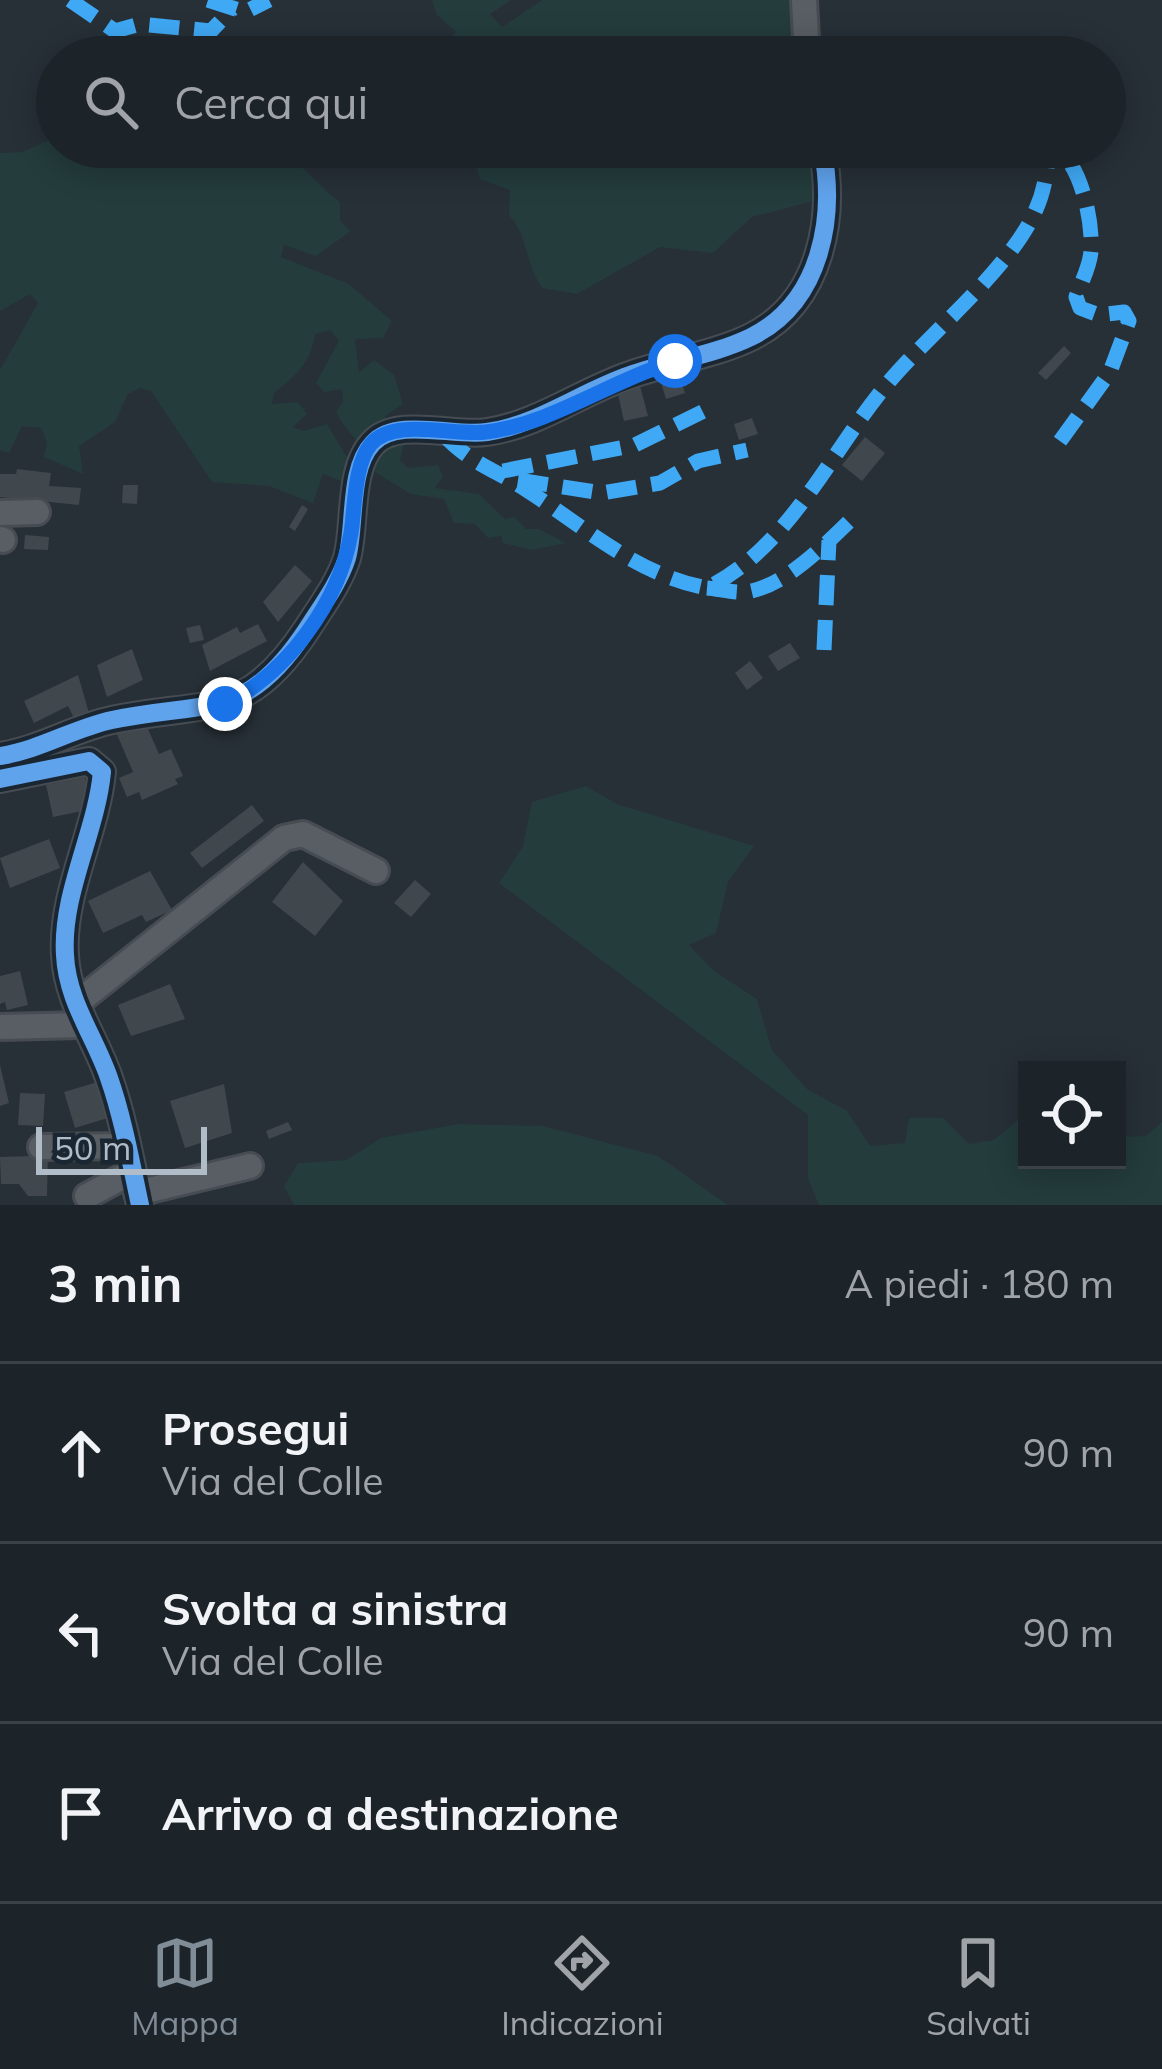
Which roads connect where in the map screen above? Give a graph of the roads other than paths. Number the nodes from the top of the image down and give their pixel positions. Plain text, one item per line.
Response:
1 (804, 0) edge
2 (806, 36) edge
3 (824, 168) edge
4 (0, 512) edge
5 (37, 512) dead end
6 (0, 756) edge
7 (0, 779) edge
8 (376, 872) dead end
9 (111, 940) dead end
10 (130, 961) junction
11 (80, 1014) junction
12 (0, 1027) edge
13 (126, 1146) junction
14 (41, 1147) dead end
15 (250, 1166) dead end
16 (136, 1190) edge
17 (87, 1196) dead end

1 - 2 street
3 - 6 street
4 - 5 street
7 - 11 street
8 - 10 street
9 - 10 street
10 - 11 street
11 - 12 street
11 - 13 street
13 - 14 street
13 - 16 street
15 - 16 street
16 - 17 street

